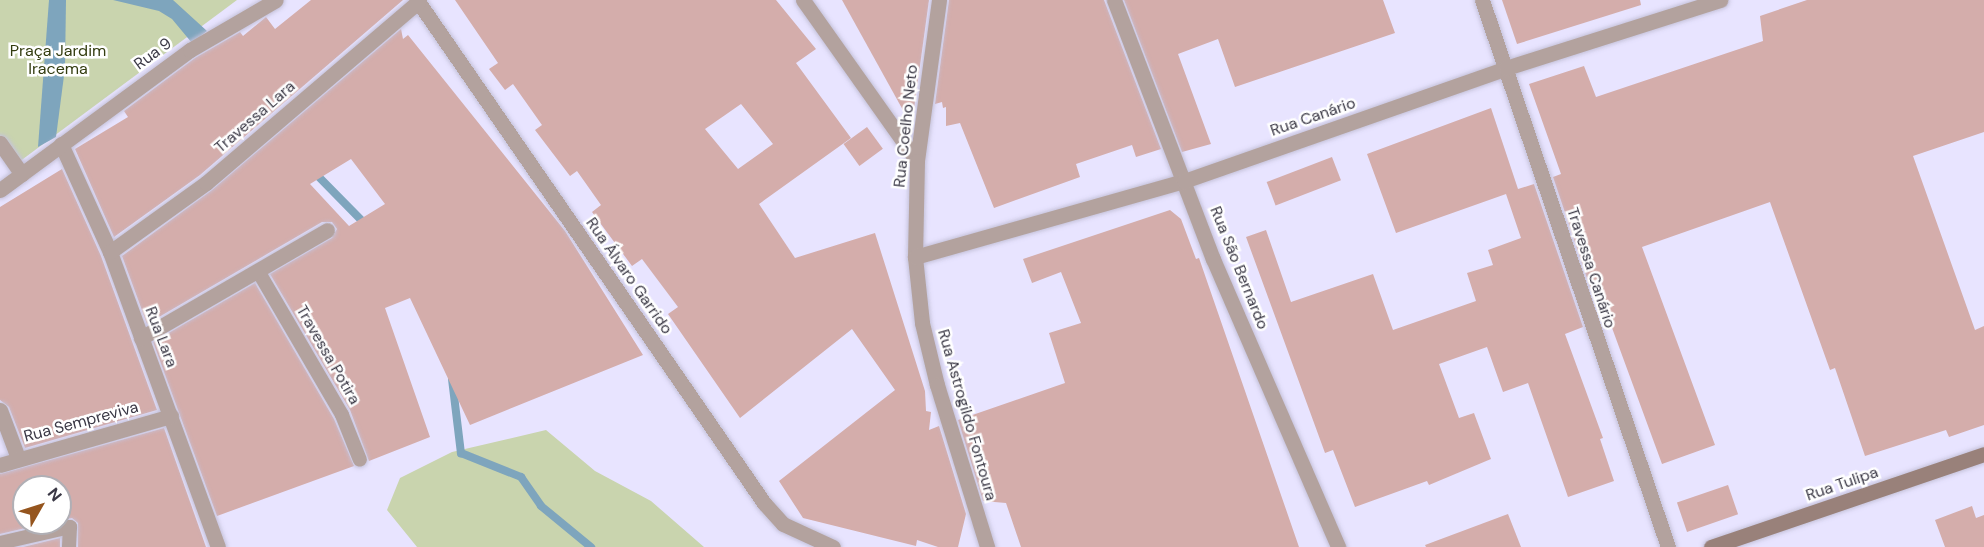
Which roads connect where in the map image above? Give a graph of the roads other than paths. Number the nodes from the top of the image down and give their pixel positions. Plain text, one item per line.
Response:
1 (276, 0) edge
2 (803, 0) edge
3 (939, 0) edge
4 (1114, 0) edge
5 (1482, 0) edge
6 (1720, 0) edge
7 (418, 1) edge
8 (1506, 68) junction
9 (0, 143) edge
10 (61, 144) junction
11 (917, 161) junction
12 (22, 174) junction
13 (1184, 181) junction
14 (0, 190) edge
15 (327, 230) dead end
16 (110, 252) junction
17 (915, 257) junction
18 (258, 271) junction
19 (141, 338) junction
20 (0, 410) edge
21 (171, 416) junction
22 (1984, 454) edge
23 (18, 458) junction
24 (360, 460) dead end
25 (0, 465) edge
26 (0, 543) edge
27 (1733, 543) edge
28 (69, 547) edge
29 (218, 547) edge
30 (833, 547) edge
31 (987, 547) edge
32 (1338, 547) edge
33 (1668, 547) edge
34 (1710, 547) edge

1 - 10 street, Rua 9
2 - 11 street
3 - 11 street, Rua Coelho Neto
4 - 13 street, Rua São Bernardo
5 - 8 street, Travessa Canário
6 - 8 street, Rua Canário
7 - 16 street, Travessa Lara
7 - 30 street, Rua Álvaro Garrido
8 - 13 street, Rua Canário
8 - 33 street, Travessa Canário
9 - 12 street
10 - 12 street, Rua 9
10 - 16 street, Rua Lara
11 - 17 street, Rua Coelho Neto
12 - 14 street, Rua 9
13 - 17 street, Rua Canário
13 - 32 street, Rua São Bernardo
15 - 18 street
16 - 19 street, Rua Lara
17 - 31 street, Rua Astrogildo Fontoura
18 - 19 street
18 - 24 lane, Travessa Potira
19 - 21 street, Rua Lara
20 - 23 street
21 - 23 street, Rua Sempreviva
21 - 29 street, Rua Lara
22 - 27 street, Rua Tulipa
23 - 25 street, Rua Sempreviva
26 - 28 lane
27 - 34 street, Rua Tulipa

